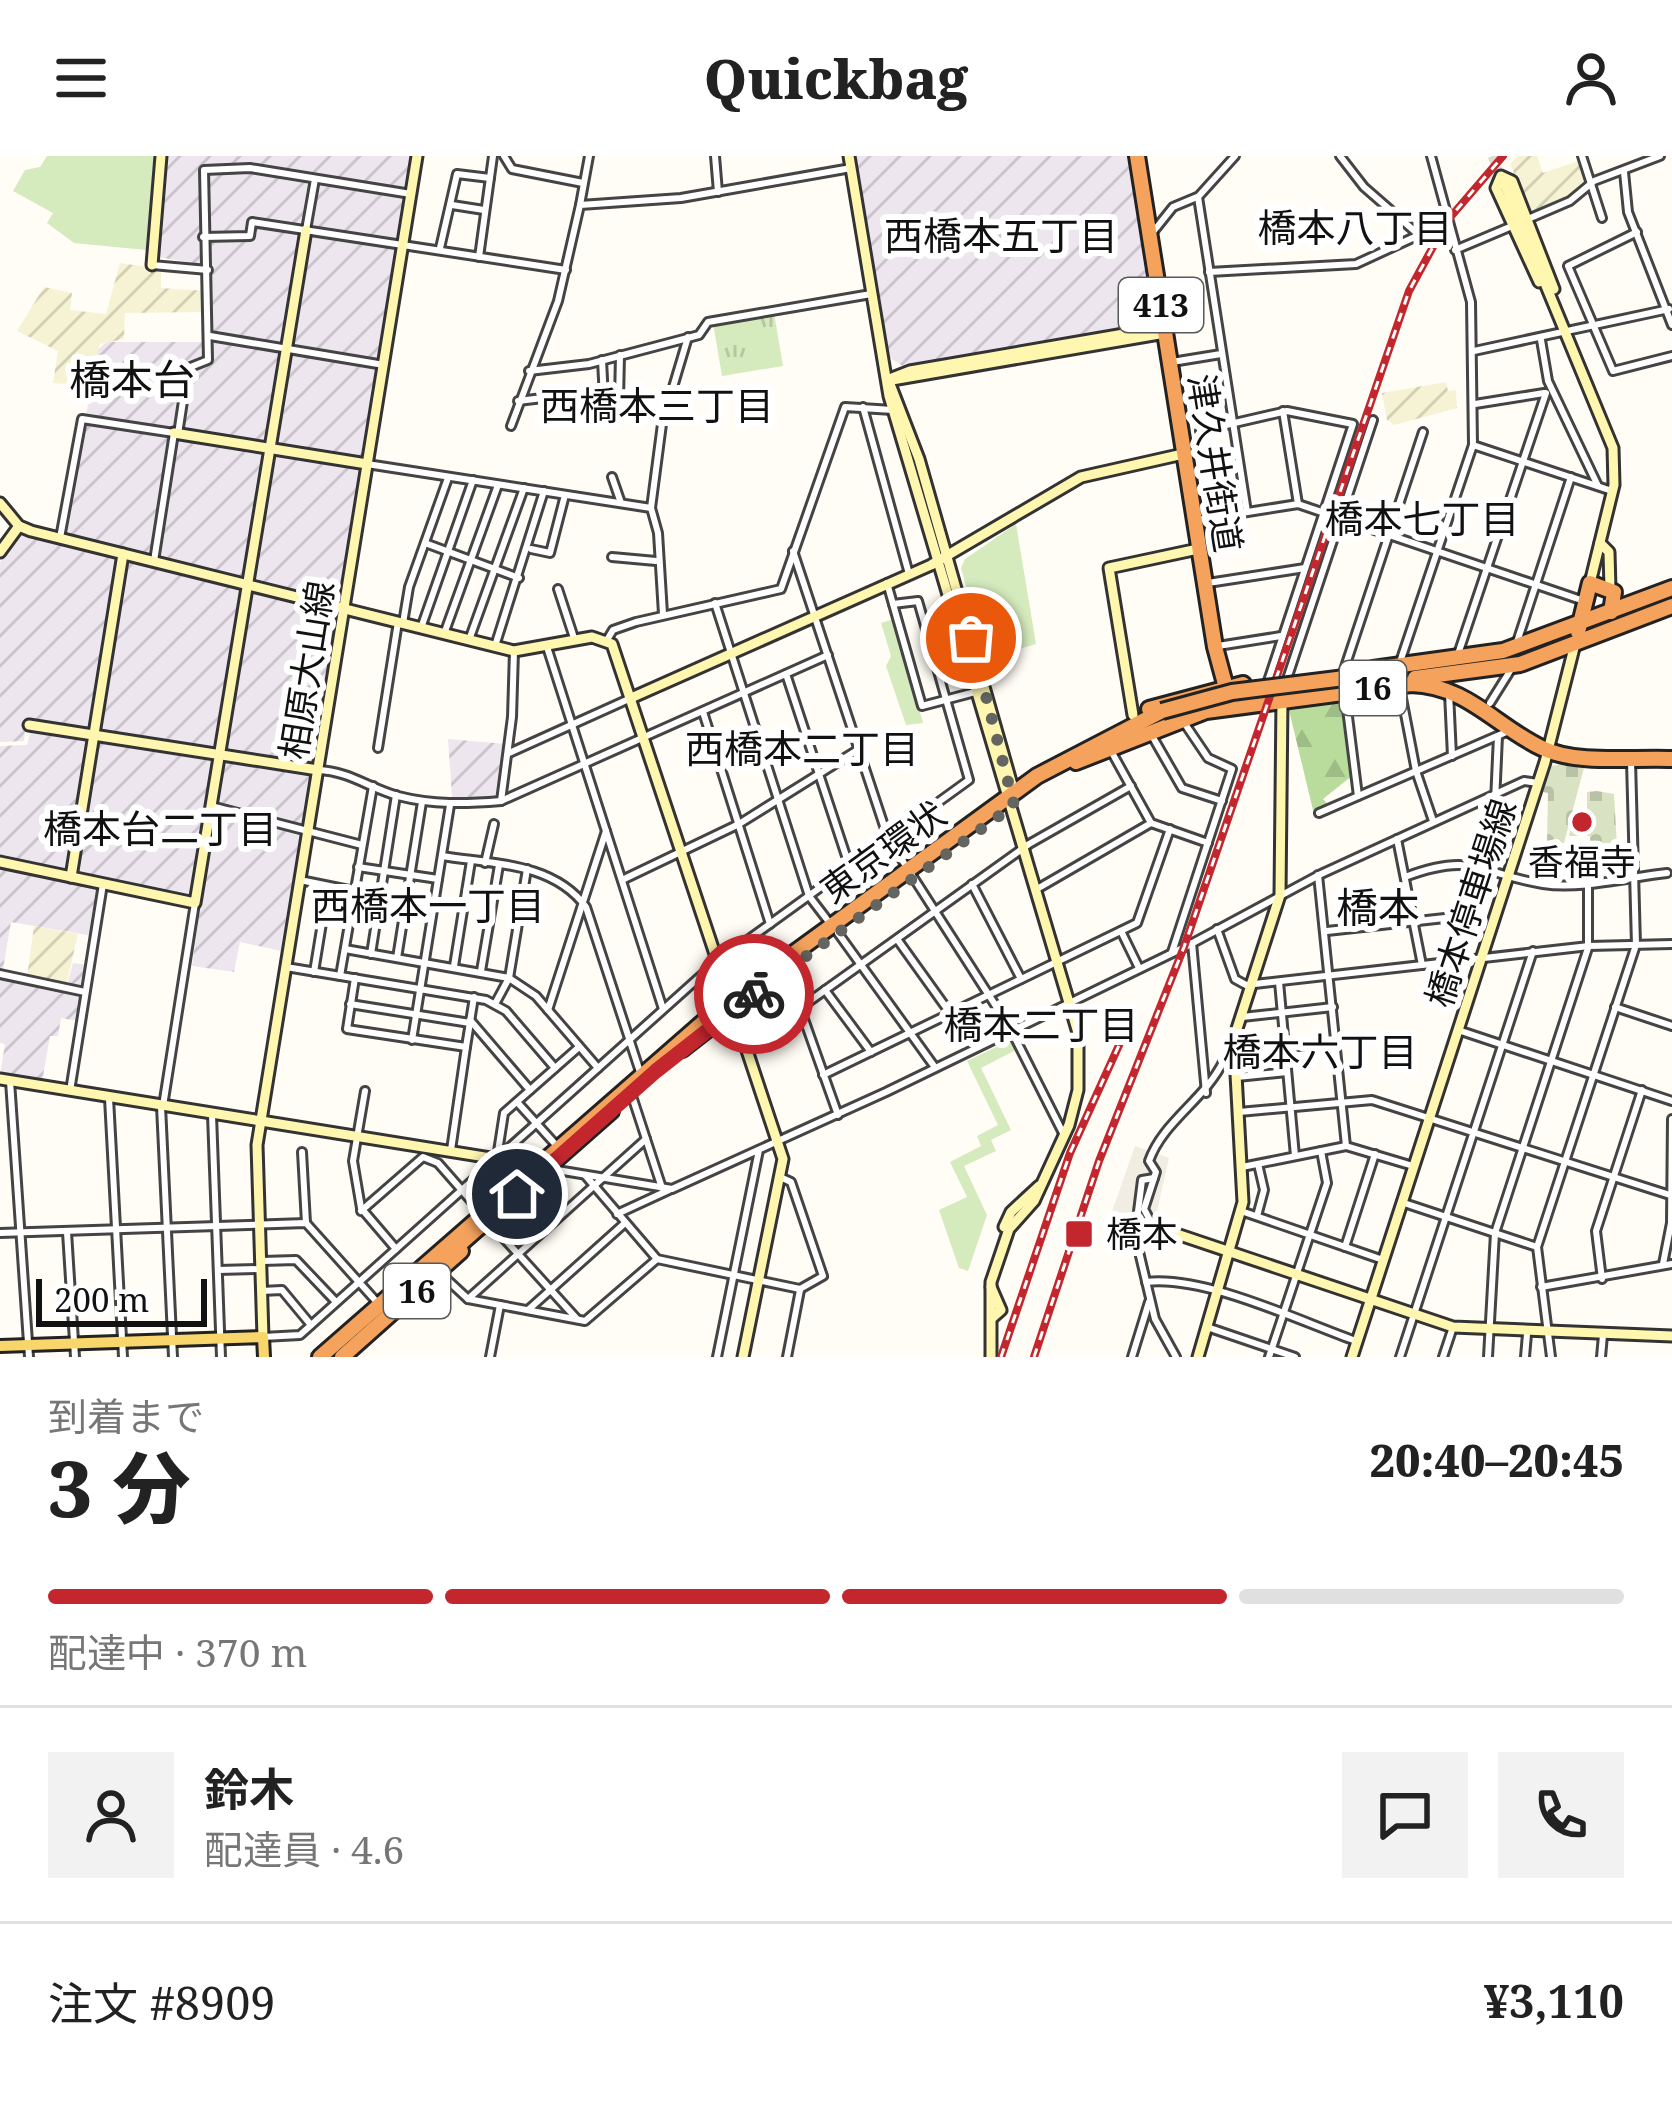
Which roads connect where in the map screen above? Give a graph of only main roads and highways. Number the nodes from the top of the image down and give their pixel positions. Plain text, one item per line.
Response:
1 (1137, 156) edge
2 (1672, 593) edge
3 (1672, 610) edge
4 (1609, 622) junction
5 (1577, 635) junction
6 (1518, 656) junction
7 (1459, 666) junction
8 (1307, 676) junction
9 (1393, 676) junction
10 (1226, 687) junction
11 (1310, 695) junction
12 (1230, 706) junction
13 (1163, 714) junction
14 (1506, 729) junction
15 (1672, 759) edge
16 (1076, 762) junction
17 (1058, 763) junction
18 (1012, 799) junction
19 (730, 1005) junction
20 (540, 1166) junction
21 (485, 1216) junction
22 (467, 1225) junction
23 (0, 1346) edge
24 (344, 1346) edge
25 (75, 1350) edge
26 (28, 1351) edge
27 (264, 1357) edge
28 (316, 1357) edge
29 (331, 1357) edge

1 - 10 highway, 津久井街道 / 413
2 - 4 highway, 16
2 - 5 highway, 16
3 - 4 highway, 16
4 - 5 highway, 16
4 - 5 highway
5 - 6 highway, 16
5 - 6 highway, 16
5 - 7 highway, 16
6 - 7 highway, 16
7 - 9 highway, 東京環状 / 16
7 - 14 highway, 16
8 - 9 highway, 16
8 - 10 highway, 16
8 - 11 highway
9 - 11 highway, 16
9 - 13 highway, 東京環状 / 16, bridge
9 - 14 highway, 16
10 - 12 highway, 津久井街道 / 413
10 - 17 highway, 16
11 - 12 highway, 16
12 - 16 highway, 16
13 - 16 highway, 東京環状 / 16
13 - 17 highway, 東京環状 / 16
14 - 15 highway, 16
16 - 18 highway, 東京環状 / 16
17 - 18 highway, 東京環状 / 16
18 - 19 highway, 東京環状 / 16
19 - 20 highway, 東京環状 / 16
19 - 20 highway, 東京環状 / 16
20 - 21 highway, 東京環状 / 16
21 - 22 highway, 東京環状 / 16
21 - 24 highway, 東京環状 / 16
21 - 24 highway, 16
22 - 24 highway, 東京環状 / 16
22 - 28 highway
23 - 26 main road
24 - 28 highway, 東京環状 / 16
24 - 29 highway, 東京環状 / 16
25 - 26 main road
25 - 27 main road

